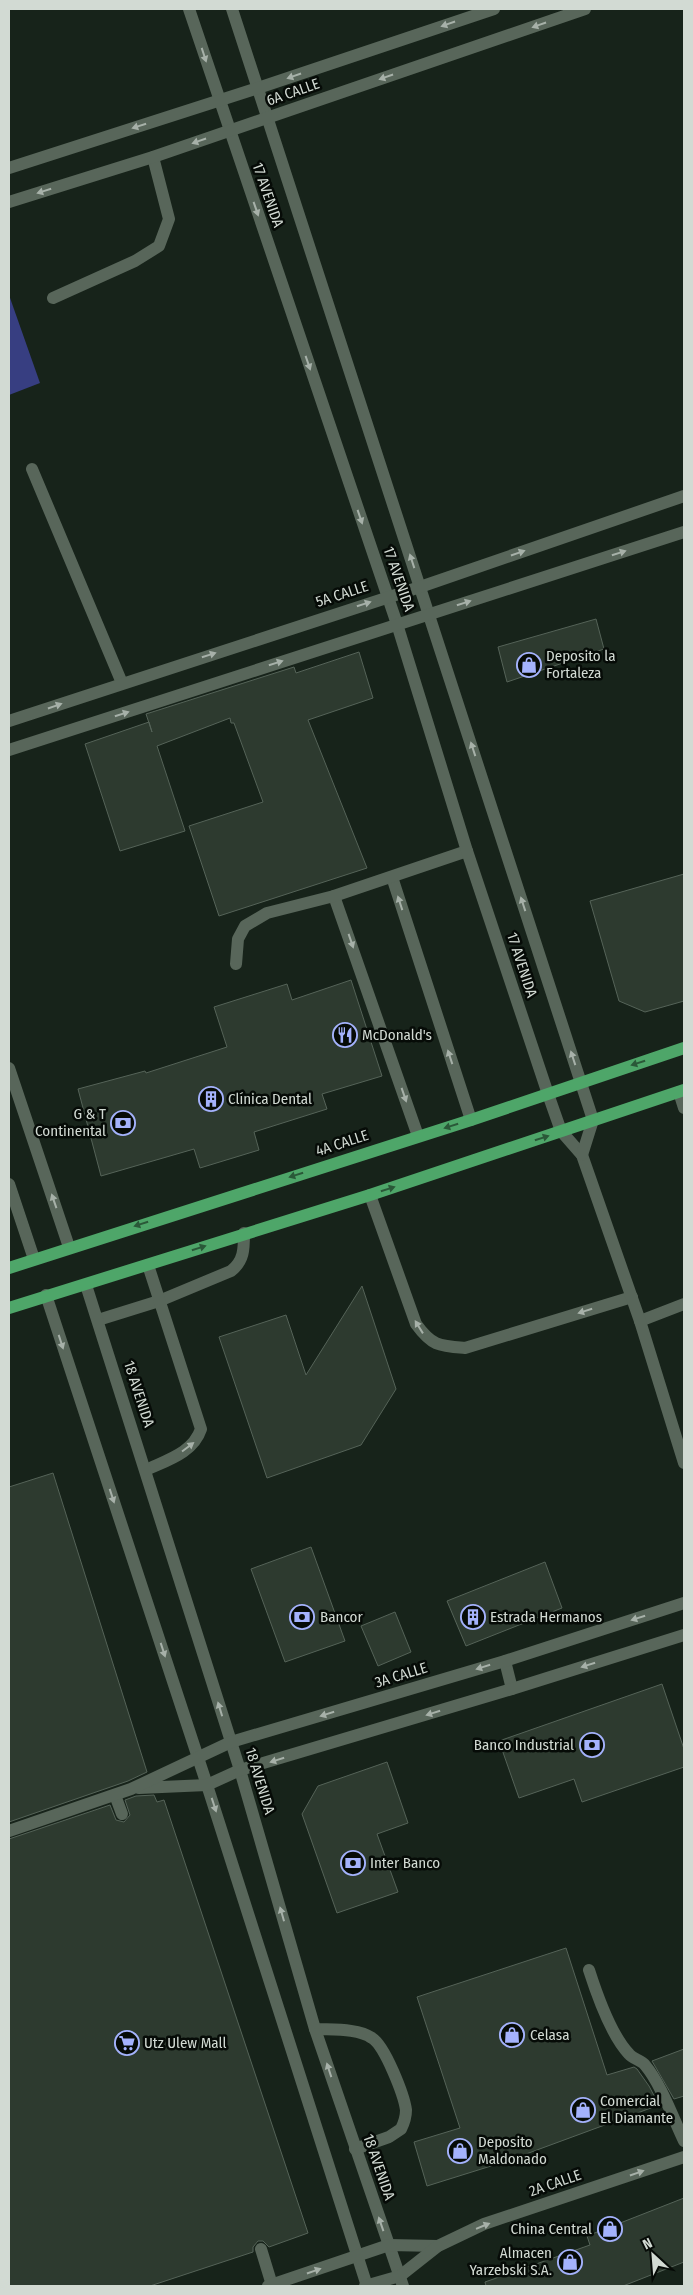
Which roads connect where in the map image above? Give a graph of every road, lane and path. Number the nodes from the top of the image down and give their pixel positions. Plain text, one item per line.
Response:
1 (189, 9) edge
2 (232, 9) edge
3 (494, 9) edge
4 (585, 9) edge
5 (258, 88) junction
6 (219, 100) junction
7 (267, 118) junction
8 (229, 131) junction
9 (153, 157) junction
10 (9, 168) edge
11 (9, 202) edge
12 (53, 298) dead end
13 (32, 469) dead end
14 (684, 496) edge
15 (684, 532) edge
16 (420, 587) junction
17 (387, 597) junction
18 (430, 614) junction
19 (397, 624) junction
20 (122, 683) junction
21 (9, 721) edge
22 (9, 750) edge
23 (468, 851) junction
24 (392, 877) junction
25 (334, 896) junction
26 (236, 964) dead end
27 (684, 1048) edge
28 (9, 1068) edge
29 (580, 1082) junction
30 (681, 1091) edge
31 (548, 1094) junction
32 (684, 1108) edge
33 (471, 1120) junction
34 (593, 1120) junction
35 (561, 1131) junction
36 (418, 1136) junction
37 (582, 1155) junction
38 (9, 1184) edge
39 (370, 1195) junction
40 (244, 1233) junction
41 (69, 1247) junction
42 (34, 1259) junction
43 (148, 1265) junction
44 (9, 1268) edge
45 (86, 1285) junction
46 (46, 1295) junction
47 (632, 1297) junction
48 (159, 1301) junction
49 (684, 1304) edge
50 (9, 1308) edge
51 (98, 1320) junction
52 (640, 1321) junction
53 (684, 1463) edge
54 (146, 1470) junction
55 (684, 1603) edge
56 (684, 1635) edge
57 (505, 1661) junction
58 (512, 1690) junction
59 (231, 1742) junction
60 (198, 1758) junction
61 (240, 1770) junction
62 (207, 1784) junction
63 (131, 1789) junction
64 (115, 1795) junction
65 (122, 1814) dead end
66 (9, 1830) edge
67 (589, 1970) dead end
68 (315, 2029) junction
69 (684, 2141) edge
70 (355, 2149) junction
71 (684, 2157) edge
72 (389, 2245) junction
73 (438, 2246) junction
74 (261, 2249) dead end
75 (357, 2256) junction
76 (402, 2281) edge
77 (270, 2286) edge
78 (366, 2286) edge

1 -> 6 street, 17 AVENIDA
2 - 5 street, 17 AVENIDA
3 -> 5 street, 6A CALLE
4 -> 7 street, 6A CALLE
5 - 6 street, 6A CALLE
5 - 7 street, 17 AVENIDA
6 - 8 street, 17 AVENIDA
6 -> 10 street, 6A CALLE
7 - 8 street, 6A CALLE
16 -> 7 street, 17 AVENIDA
8 -> 9 street, 6A CALLE
8 -> 17 street, 17 AVENIDA
9 -> 11 street, 6A CALLE
9 - 12 street
13 - 20 street
16 -> 14 street, 5A CALLE
18 -> 15 street
16 - 17 street, 5A CALLE
16 - 18 street, 17 AVENIDA
17 - 19 street, 17 AVENIDA
20 -> 17 street, 5A CALLE
18 - 19 street
29 -> 18 street, 17 AVENIDA
22 -> 19 street
19 - 23 street, 17 AVENIDA
21 -> 20 street, 5A CALLE
23 - 24 street
23 - 31 street, 17 AVENIDA
24 - 25 street
33 -> 24 street
25 - 26 street
25 -> 36 street
27 -> 29 main road, 4A CALLE
41 -> 28 street
29 - 31 main road, 4A CALLE
29 - 34 street, 17 AVENIDA
30 - 32 street
30 - 34 main road
31 - 33 main road, 4A CALLE
31 - 35 street, 17 AVENIDA
33 -> 36 main road, 4A CALLE
34 - 35 main road
34 - 37 street
35 - 37 street, 17 AVENIDA
39 -> 35 main road
36 -> 41 main road, 4A CALLE
37 - 47 street, 17 AVENIDA
38 - 42 street
39 - 40 main road
47 -> 39 street
43 -> 40 main road
40 - 48 street
41 - 42 main road, 4A CALLE
42 - 44 main road, 4A CALLE
43 - 45 main road
43 - 48 street
45 - 46 main road
45 - 51 street, 18 AVENIDA
46 - 50 main road
46 -> 60 street
47 - 52 street, 17 AVENIDA
48 - 51 street
54 -> 48 street
49 - 52 street
51 - 54 street, 18 AVENIDA
52 - 53 street, 17 AVENIDA
59 -> 54 street, 18 AVENIDA
55 -> 57 street, 3A CALLE
56 -> 58 street, 3A CALLE
57 - 58 street
57 -> 59 street, 3A CALLE
58 -> 61 street, 3A CALLE
59 - 60 street, 3A CALLE
59 - 61 street, 18 AVENIDA
60 - 62 street
60 - 63 street, 3A CALLE
61 - 62 street, 3A CALLE
68 -> 61 street, 18 AVENIDA
62 - 63 street, 3A CALLE
62 -> 75 street
63 - 64 street, 3A CALLE
64 - 65 street
64 - 66 street, 3A CALLE
67 - 69 street
70 -> 68 street, 18 AVENIDA
68 - 70 street
72 -> 70 street, 18 AVENIDA
73 -> 71 street, 2A CALLE
72 - 73 street, 2A CALLE
72 - 75 street, 2A CALLE
72 - 76 street, 18 AVENIDA
73 - 76 street, 2A CALLE
74 - 77 street
77 -> 75 street, 2A CALLE
75 - 78 street
76 - 78 street, 2A CALLE

